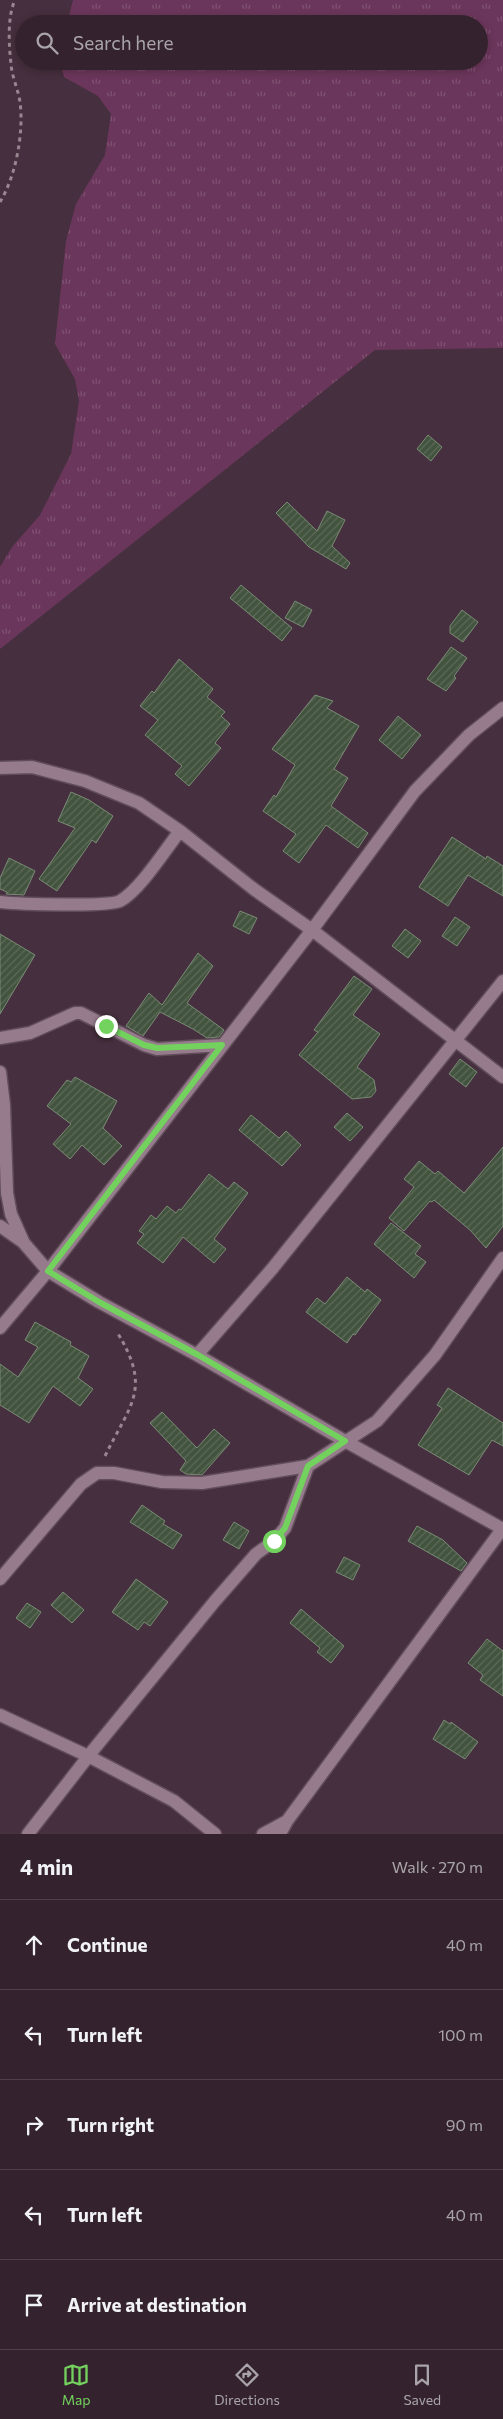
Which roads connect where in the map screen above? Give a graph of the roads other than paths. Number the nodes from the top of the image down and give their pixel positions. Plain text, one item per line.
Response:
1 (503, 708) edge
2 (0, 768) edge
3 (180, 831) junction
4 (0, 902) edge
5 (312, 930) junction
6 (503, 982) edge
7 (0, 1038) edge
8 (456, 1042) junction
9 (222, 1045) junction
10 (0, 1072) edge
11 (503, 1077) edge
12 (0, 1226) edge
13 (23, 1242) junction
14 (503, 1258) edge
15 (48, 1271) junction
16 (0, 1328) edge
17 (198, 1355) junction
18 (345, 1441) junction
19 (308, 1466) junction
20 (503, 1528) edge
21 (0, 1579) edge
22 (0, 1715) edge
23 (88, 1756) junction
24 (287, 1821) junction
25 (28, 1834) edge
26 (215, 1834) edge
27 (263, 1834) edge
28 (280, 1834) edge

1 - 5 street
2 - 3 street
3 - 4 street
3 - 5 street
5 - 8 street
5 - 9 street
6 - 8 street
7 - 9 street
8 - 11 street
8 - 17 street
9 - 15 street
10 - 13 street
12 - 13 street
13 - 15 street
14 - 18 street
15 - 16 street
15 - 17 street
17 - 18 street
18 - 19 street
18 - 20 street
19 - 21 street
19 - 23 street
20 - 24 street
22 - 23 street
23 - 25 street
23 - 26 street
24 - 27 street
24 - 28 street

